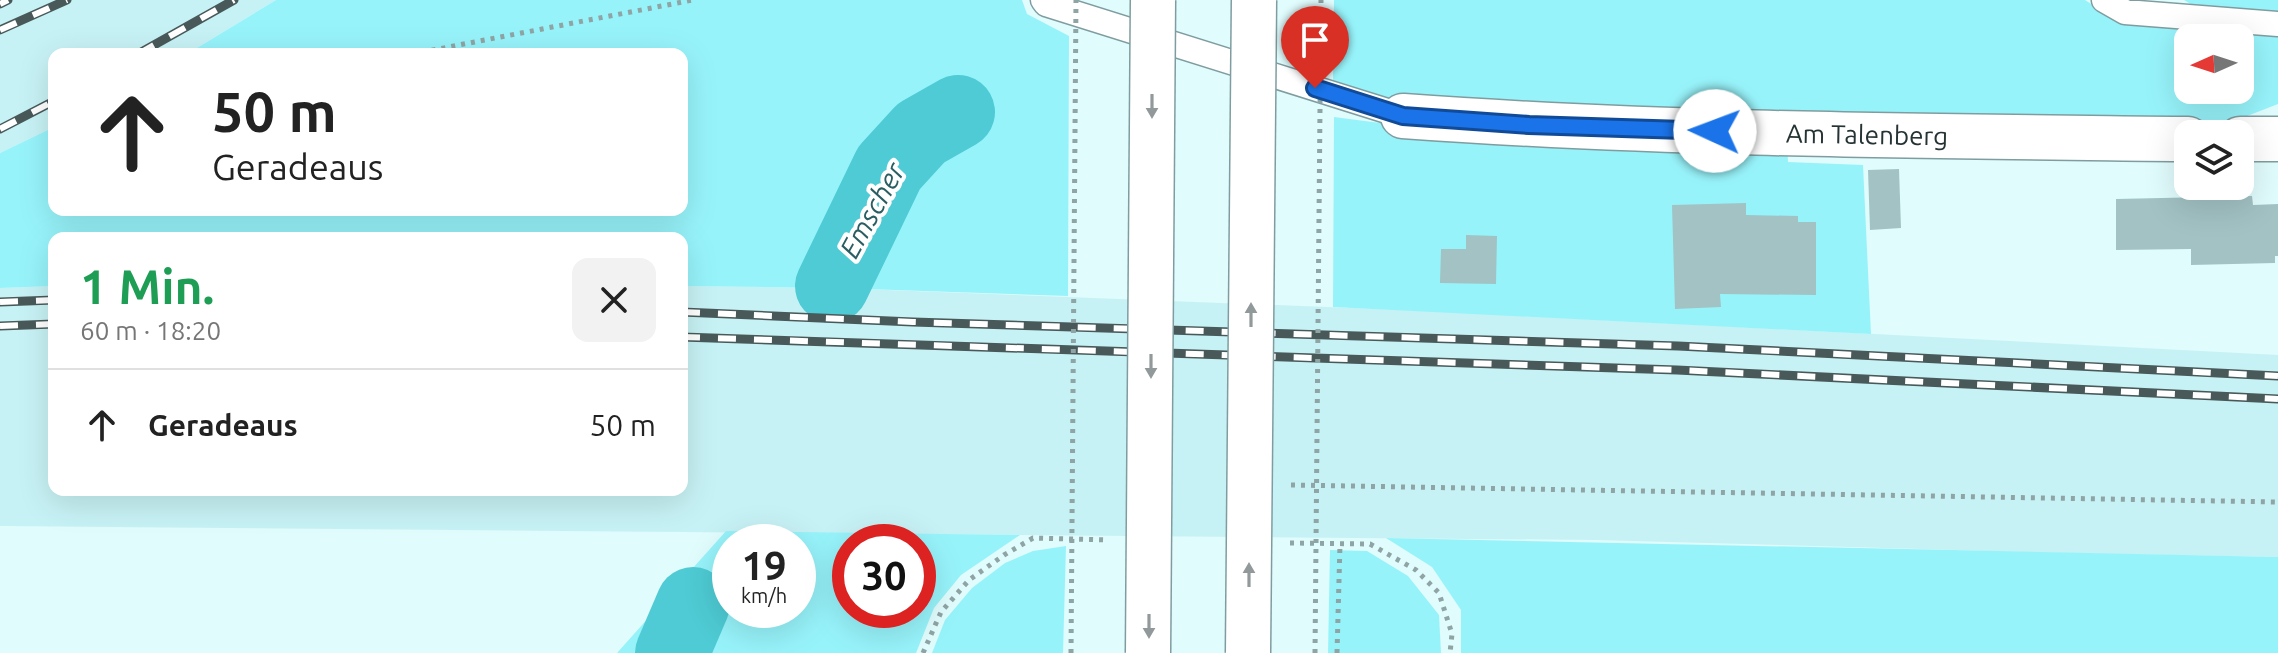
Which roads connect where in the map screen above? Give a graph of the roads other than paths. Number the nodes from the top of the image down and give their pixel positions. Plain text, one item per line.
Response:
1 (1043, 0) edge
2 (1153, 0) edge
3 (1254, 0) edge
4 (2104, 0) edge
5 (2173, 9) edge
6 (2278, 24) edge
7 (1403, 116) joint
8 (2174, 139) edge
9 (2254, 139) edge
10 (2278, 139) edge
11 (1148, 653) edge
12 (1248, 653) edge

1 - 7 lane
2 -> 11 main road, bridge
12 -> 3 main road, bridge
4 - 5 lane
5 - 6 lane
7 - 8 main road, Am Talenberg
9 - 10 main road

